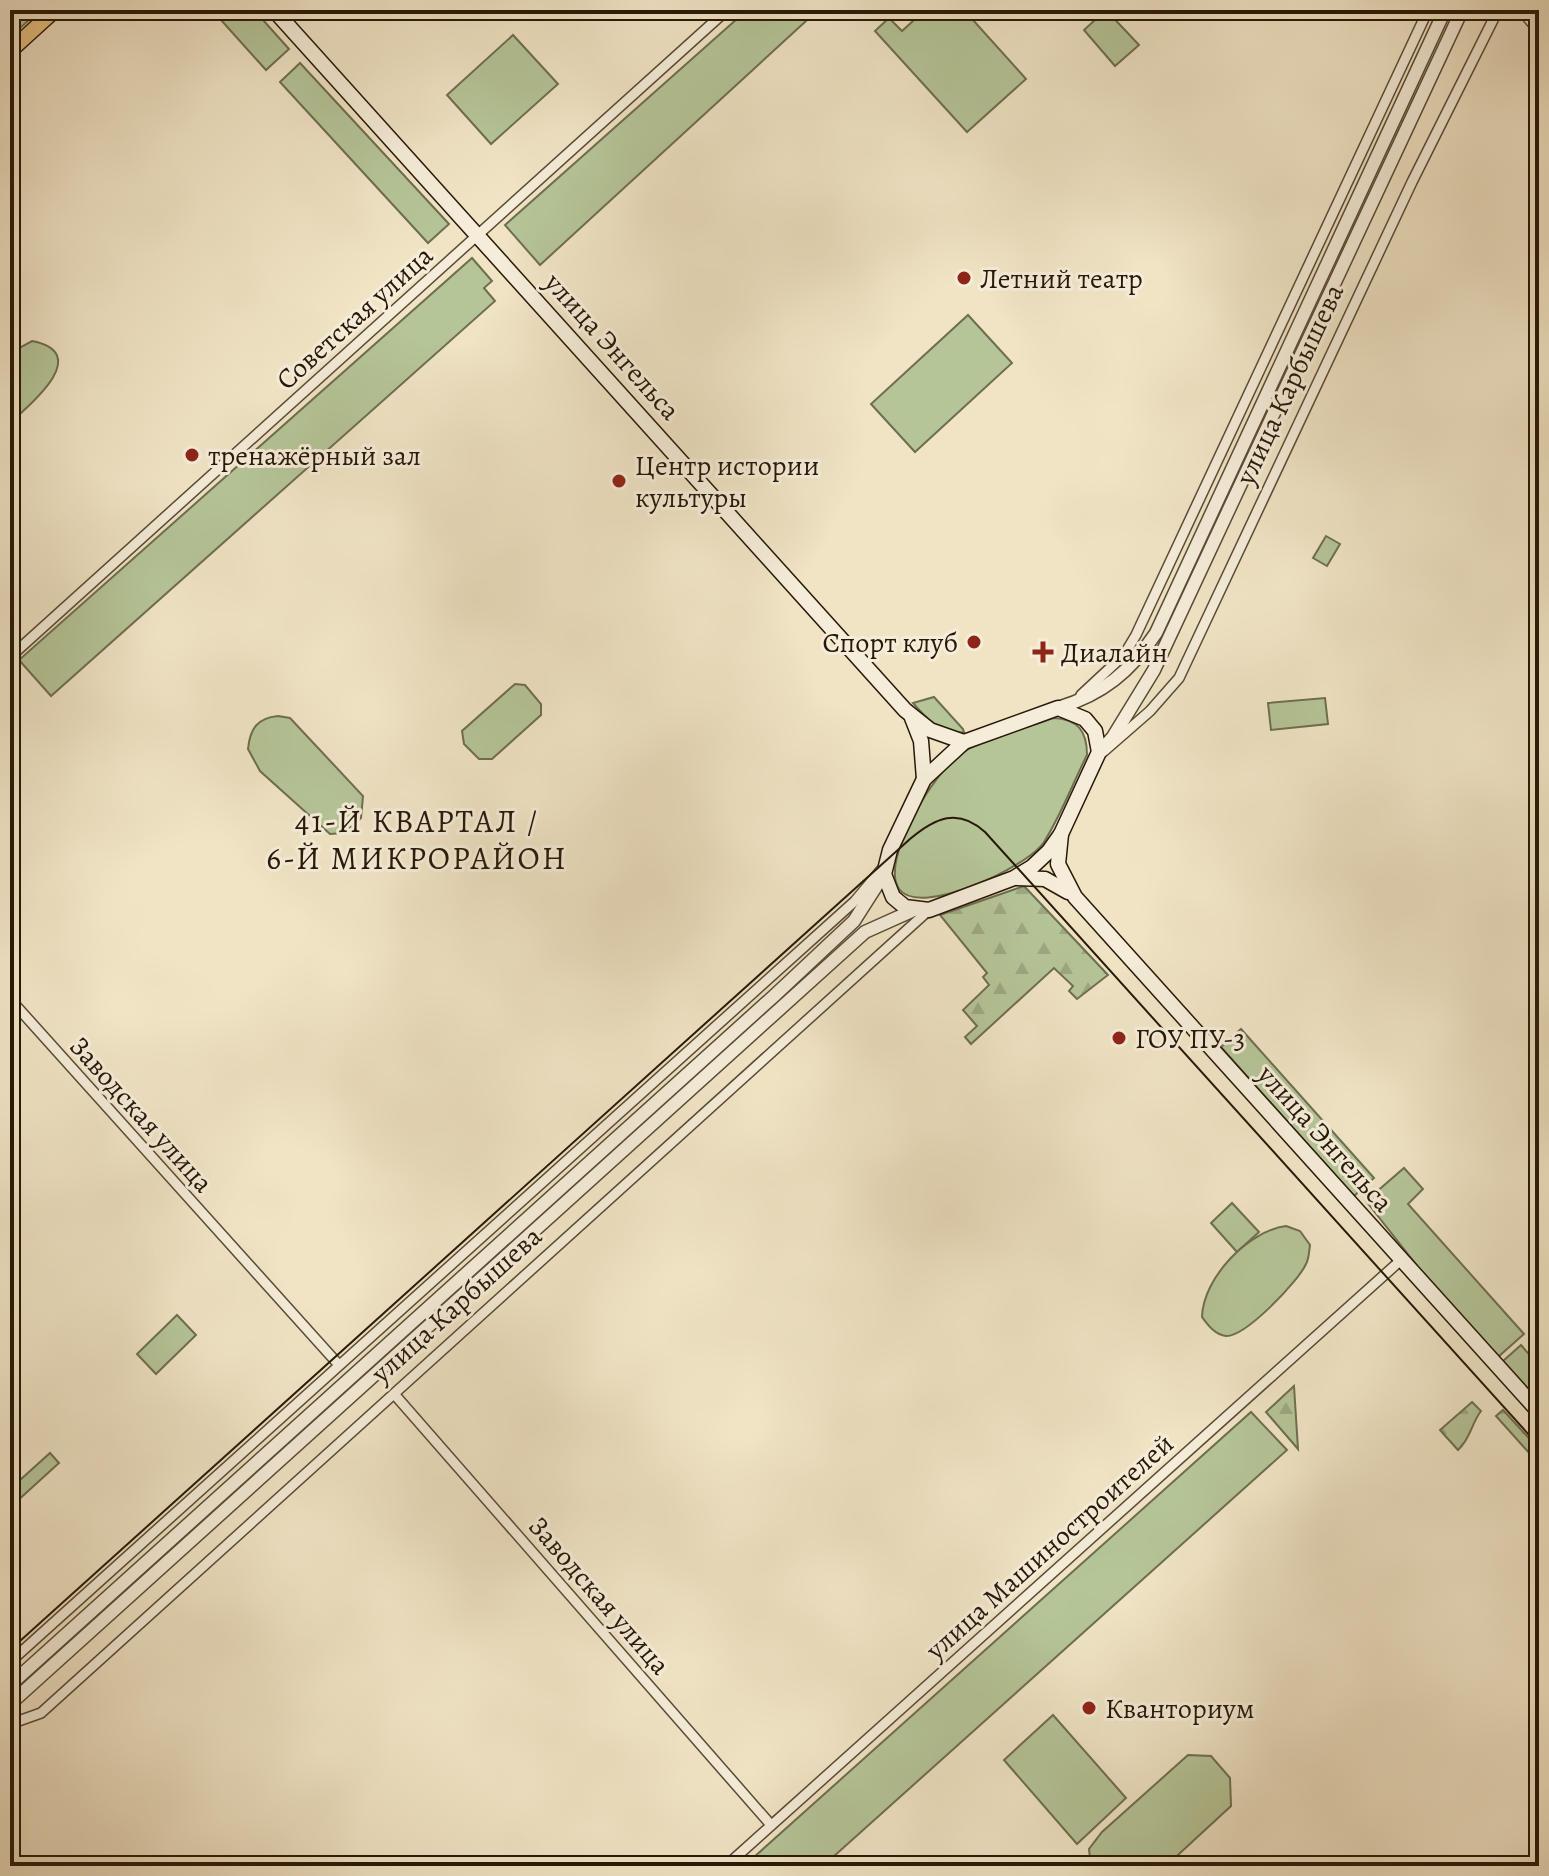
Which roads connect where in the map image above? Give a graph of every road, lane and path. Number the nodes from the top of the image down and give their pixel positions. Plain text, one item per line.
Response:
1 (55, 10) edge
2 (274, 10) edge
3 (727, 10) edge
4 (1428, 10) edge
5 (1445, 10) edge
6 (1462, 10) edge
7 (1498, 10) edge
8 (1521, 10) edge
9 (1539, 31) edge
10 (10, 51) edge
11 (478, 233) junction
12 (10, 657) edge
13 (1058, 708) junction
14 (912, 718) junction
15 (964, 742) junction
16 (1098, 754) junction
17 (924, 779) junction
18 (1061, 834) junction
19 (885, 869) junction
20 (1014, 878) junction
21 (1075, 897) junction
22 (922, 910) junction
23 (10, 999) edge
24 (1401, 1260) junction
25 (339, 1365) junction
26 (395, 1395) junction
27 (1539, 1412) edge
28 (10, 1662) edge
29 (10, 1685) edge
30 (10, 1704) edge
31 (10, 1724) edge
32 (771, 1825) junction
33 (726, 1866) edge

1 - 10 main road
2 - 11 main road, улица Энгельса
3 - 11 street, Советская улица
4 - 13 street, улица Карбышева
5 - 13 street, улица Карбышева
6 - 16 street, улица Карбышева
7 - 16 street, улица Карбышева
8 - 9 street
11 - 12 street, Советская улица
11 - 14 main road, улица Энгельса
13 - 15 main road, улица Карбышева
13 - 16 main road
14 - 15 main road, улица Энгельса
14 - 17 main road, улица Энгельса
15 - 17 main road, улица Карбышева
16 - 18 main road, улица Карбышева
17 - 19 main road, улица Карбышева
18 - 20 main road, улица Карбышева
18 - 21 main road, улица Энгельса
19 - 22 main road
19 - 25 street, улица Карбышева
19 - 29 street, улица Карбышева
20 - 21 main road, улица Энгельса
20 - 22 main road, улица Карбышева
21 - 24 main road, улица Энгельса
22 - 26 street, улица Карбышева
22 - 30 street, улица Карбышева
23 - 25 street, Заводская улица
24 - 27 main road, улица Энгельса
24 - 32 street, улица Машиностроителей
25 - 28 street, улица Карбышева
26 - 31 street, улица Карбышева
26 - 32 street, Заводская улица
32 - 33 street, улица Машиностроителей

